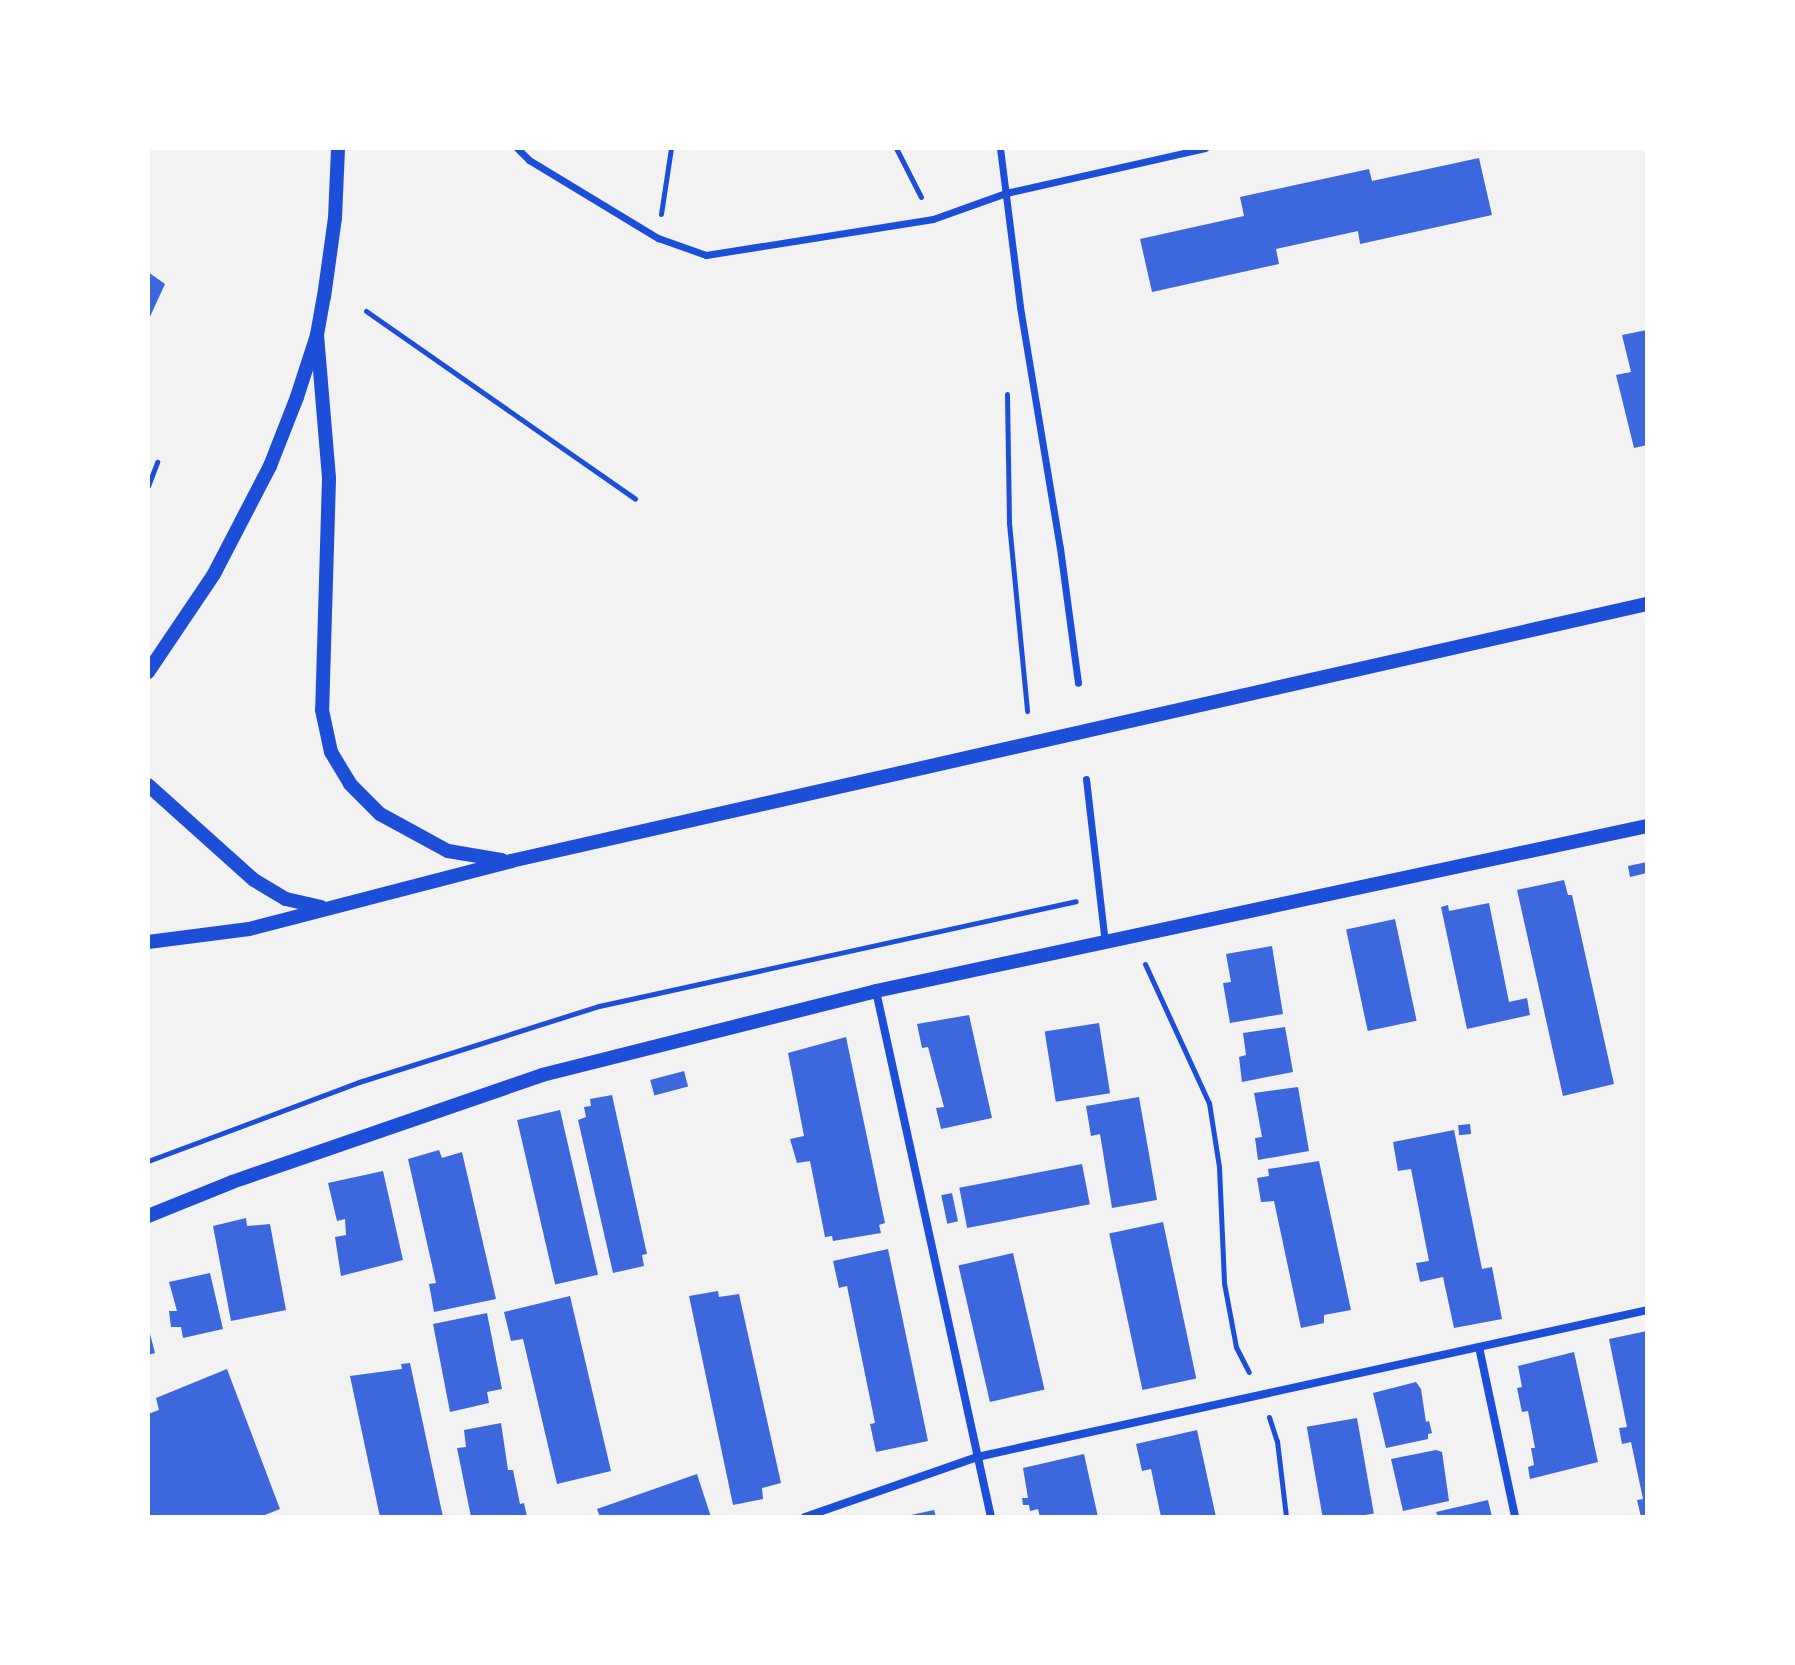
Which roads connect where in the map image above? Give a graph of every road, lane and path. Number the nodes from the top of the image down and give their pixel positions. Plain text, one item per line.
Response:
1 (338, 148) edge
2 (517, 148) edge
3 (671, 148) edge
4 (896, 148) edge
5 (1000, 148) edge
6 (1205, 148) edge
7 (1006, 193) junction
8 (933, 219) junction
9 (658, 238) junction
10 (366, 311) dead end
11 (317, 335) junction
12 (1007, 387) dead end
13 (157, 462) dead end
14 (148, 486) edge
15 (635, 499) dead end
16 (1647, 604) edge
17 (148, 672) edge
18 (1078, 683) dead end
19 (1027, 711) dead end
20 (1086, 779) dead end
21 (148, 785) edge
22 (1647, 826) edge
23 (511, 861) junction
24 (1097, 897) junction
25 (326, 908) junction
26 (148, 942) edge
27 (1105, 945) junction
28 (1145, 964) dead end
29 (876, 991) junction
30 (148, 1161) edge
31 (148, 1216) edge
32 (1647, 1310) edge
33 (1479, 1347) junction
34 (1261, 1393) junction
35 (977, 1457) junction
36 (805, 1517) edge
37 (991, 1517) edge
38 (1286, 1517) edge
39 (1515, 1517) edge

1 - 11 street
2 - 9 street
3 - 9 path
4 - 8 path
5 - 7 street
6 - 7 street
7 - 8 street
7 - 18 street
8 - 9 street
10 - 15 path
11 - 17 street
11 - 23 street
12 - 19 path
13 - 14 path
16 - 23 street
20 - 24 street
21 - 25 street
22 - 27 street
23 - 25 street
24 - 27 street
24 - 30 path
25 - 26 street
27 - 29 street
28 - 34 path
29 - 31 street
29 - 35 street
32 - 33 street
33 - 34 street
33 - 39 street
34 - 35 street
34 - 38 path
35 - 36 street
35 - 37 street

